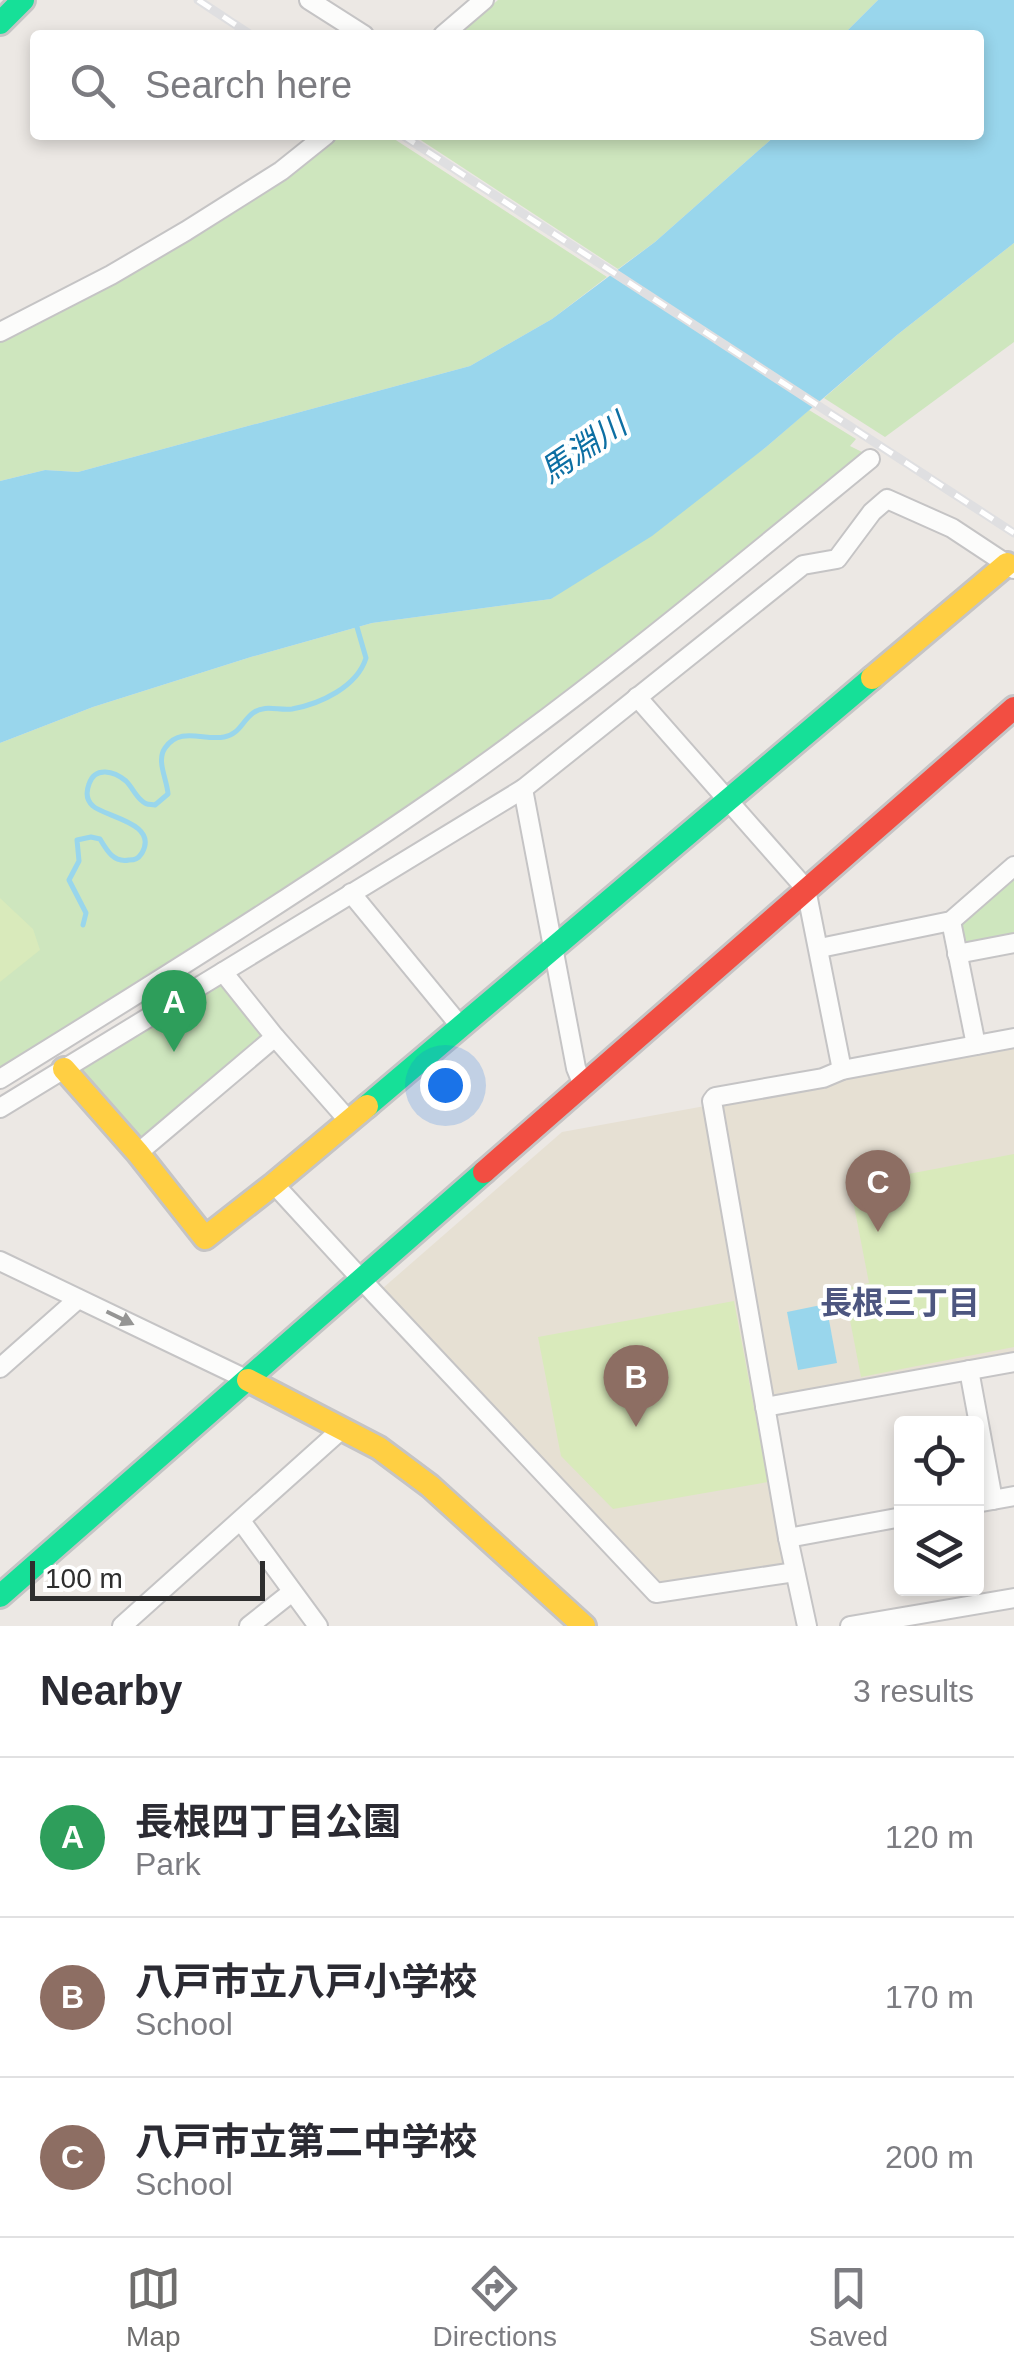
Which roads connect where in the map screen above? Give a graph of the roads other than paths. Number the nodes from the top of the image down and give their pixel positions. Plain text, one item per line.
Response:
1 (23, 0) edge
2 (308, 0) edge
3 (484, 0) edge
4 (0, 23) edge
5 (356, 30) edge
6 (449, 30) edge
7 (319, 140) edge
8 (0, 332) edge
9 (870, 459) dead end
10 (1010, 567) edge
11 (637, 697) junction
12 (1014, 708) edge
13 (523, 789) junction
14 (730, 801) junction
15 (1014, 866) edge
16 (806, 889) junction
17 (351, 894) junction
18 (951, 921) junction
19 (1014, 943) edge
20 (552, 948) junction
21 (820, 948) junction
22 (957, 954) junction
23 (223, 972) junction
24 (461, 1027) junction
25 (276, 1037) junction
26 (1014, 1038) edge
27 (976, 1045) junction
28 (64, 1069) junction
29 (842, 1070) junction
30 (0, 1079) edge
31 (583, 1085) junction
32 (0, 1108) edge
33 (348, 1120) junction
34 (138, 1153) junction
35 (274, 1184) junction
36 (0, 1261) edge
37 (362, 1280) junction
38 (78, 1299) junction
39 (1014, 1362) edge
40 (0, 1368) edge
41 (969, 1370) junction
42 (248, 1380) junction
43 (765, 1407) junction
44 (344, 1428) junction
45 (1014, 1496) edge
46 (985, 1501) edge
47 (894, 1518) edge
48 (241, 1521) junction
49 (788, 1538) junction
50 (795, 1572) junction
51 (292, 1592) junction
52 (0, 1596) edge
53 (1014, 1598) edge
54 (949, 1618) edge
55 (122, 1626) edge
56 (249, 1626) edge
57 (318, 1626) edge
58 (584, 1626) edge
59 (807, 1626) edge
60 (850, 1626) edge

1 - 4 street
2 - 5 street
3 - 6 street
7 - 8 street
9 - 30 street
10 - 11 street
10 - 14 street
11 - 13 street
11 - 14 street
12 - 16 street
13 - 17 street
13 - 20 street
14 - 16 street
14 - 20 street
15 - 18 street
16 - 21 street
16 - 31 street
17 - 23 street
17 - 24 street
18 - 21 street
18 - 22 street
19 - 22 street
20 - 24 street
20 - 31 street
21 - 29 street
22 - 27 street
23 - 25 street
23 - 28 street
24 - 33 street
25 - 33 street
25 - 34 street
26 - 27 street
27 - 29 street
28 - 32 street
28 - 34 street
29 - 43 street
31 - 37 street
33 - 35 street
34 - 35 street
35 - 37 street
36 - 38 street
37 - 42 street
37 - 50 street
38 - 40 street
38 -> 42 street
39 - 41 street
41 - 43 street
41 - 46 street
42 - 44 street
42 - 52 street
43 - 49 street
44 - 48 street
44 - 58 street
45 - 46 street
47 - 49 street
48 - 51 street
48 - 55 street
49 - 50 street
50 - 59 street
51 - 56 street
51 - 57 street
53 - 54 street
54 - 60 street

